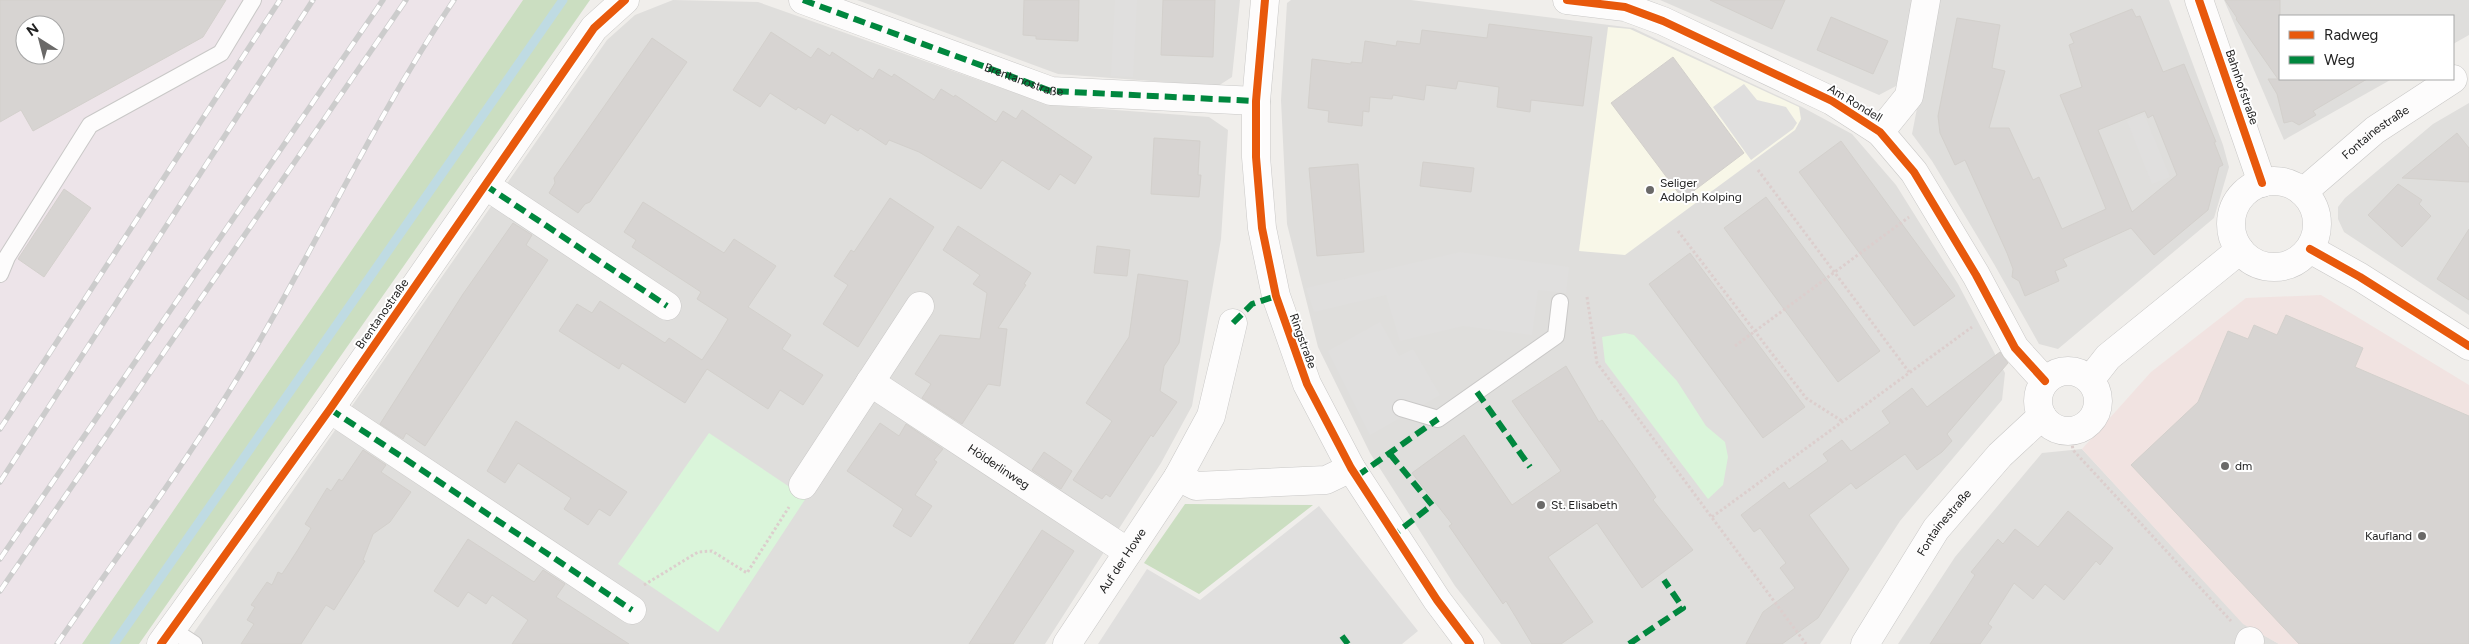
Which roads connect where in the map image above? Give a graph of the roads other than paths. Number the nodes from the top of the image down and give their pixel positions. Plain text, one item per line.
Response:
1 (254, 0) edge
2 (625, 0) edge
3 (803, 0) edge
4 (1265, 0) edge
5 (1567, 0) edge
6 (1926, 0) edge
7 (2199, 0) edge
8 (1625, 4) edge
9 (2469, 68) edge
10 (2454, 78) edge
11 (2451, 80) edge
12 (1256, 101) junction
13 (1880, 132) junction
14 (2262, 183) junction
15 (484, 185) junction
16 (2303, 192) junction
17 (2310, 249) junction
18 (2240, 250) junction
19 (0, 274) edge
20 (1560, 302) dead end
21 (668, 306) dead end
22 (920, 306) dead end
23 (1234, 323) dead end
24 (2469, 346) edge
25 (2090, 380) junction
26 (2045, 381) junction
27 (870, 382) junction
28 (1401, 408) dead end
29 (330, 410) junction
30 (2042, 416) junction
31 (1352, 468) junction
32 (1178, 477) junction
33 (803, 486) road end
34 (1128, 552) junction
35 (624, 605) road end
36 (166, 637) edge
37 (194, 644) edge
38 (1067, 644) edge
39 (1470, 644) edge
40 (1865, 644) edge

1 - 19 lane
2 - 15 street, Brentanostraße
3 - 12 street, Brentanostraße
4 - 12 street, Ringstraße
5 - 8 street, Am Rondell
6 - 13 street
7 - 14 street, Bahnhofstraße
8 - 13 street, Am Rondell
9 - 10 street, Fontainestraße
11 - 16 street, Fontainestraße
12 - 31 street, Ringstraße
13 - 26 street, Am Rondell
14 - 16 street
14 - 18 street
15 - 21 street
15 - 29 street, Brentanostraße
16 - 17 street
17 - 18 street
17 - 24 street
18 - 25 street
20 - 28 lane
22 - 27 street
23 - 32 street, Auf der Howe
25 - 26 street
25 - 30 street
26 - 30 street
27 - 33 street
27 - 34 street, Hölderlinweg
29 - 35 street
29 - 36 street, Brentanostraße
30 - 40 street, Fontainestraße
31 - 32 street
31 - 39 street, Ringstraße
32 - 34 street, Auf der Howe
34 - 38 street, Auf der Howe
36 - 37 lane

